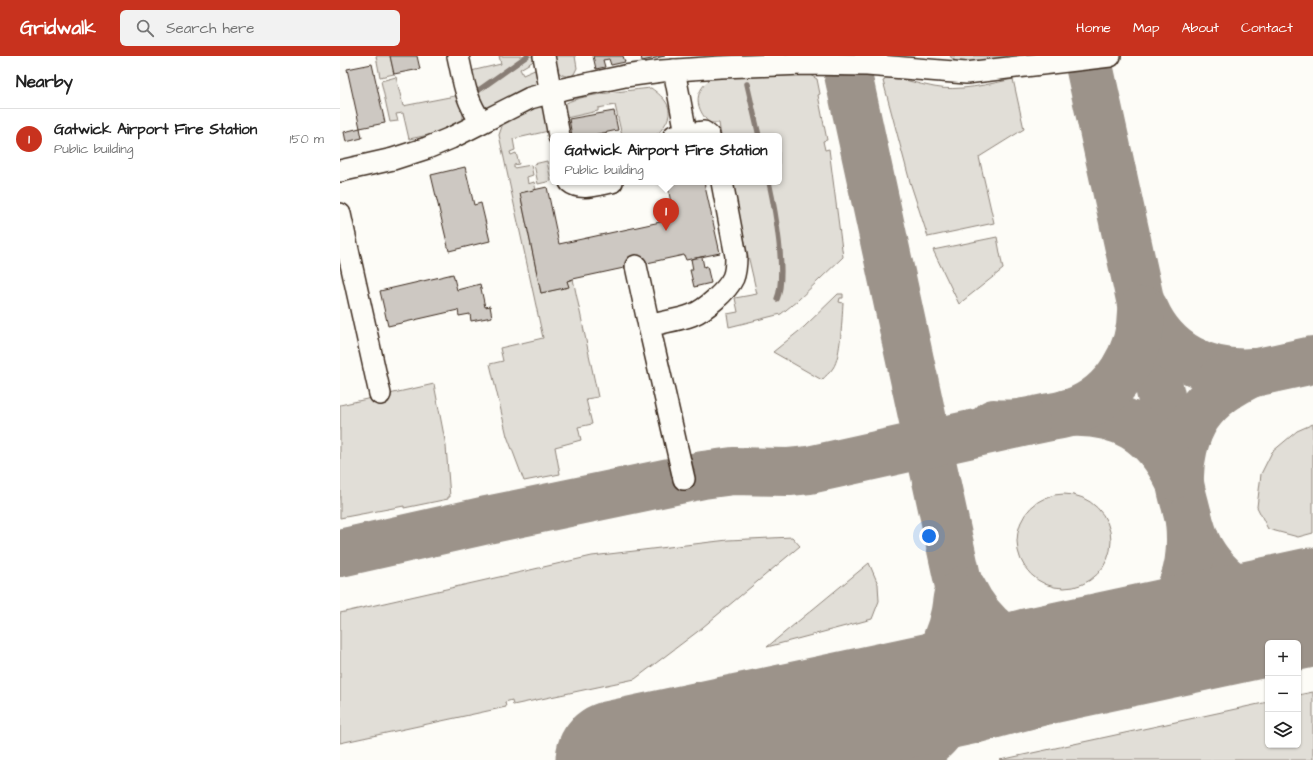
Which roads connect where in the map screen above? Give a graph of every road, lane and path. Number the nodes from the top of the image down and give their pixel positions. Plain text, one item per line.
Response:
1 (458, 56) edge
2 (544, 56) edge
3 (1110, 56) edge
4 (674, 70) junction
5 (551, 91) junction
6 (481, 122) junction
7 (558, 133) edge
8 (680, 133) edge
9 (340, 171) edge
10 (576, 185) edge
11 (592, 185) edge
12 (723, 185) edge
13 (340, 214) edge
14 (636, 266) dead end
15 (650, 326) junction
16 (380, 394) dead end
17 (684, 479) dead end

1 - 6 lane
2 - 5 lane
3 - 4 lane
4 - 5 lane
4 - 8 lane
5 - 6 lane
5 - 7 lane
6 - 9 lane
10 - 11 lane
12 - 15 lane
13 - 16 lane
14 - 15 lane
15 - 17 lane

